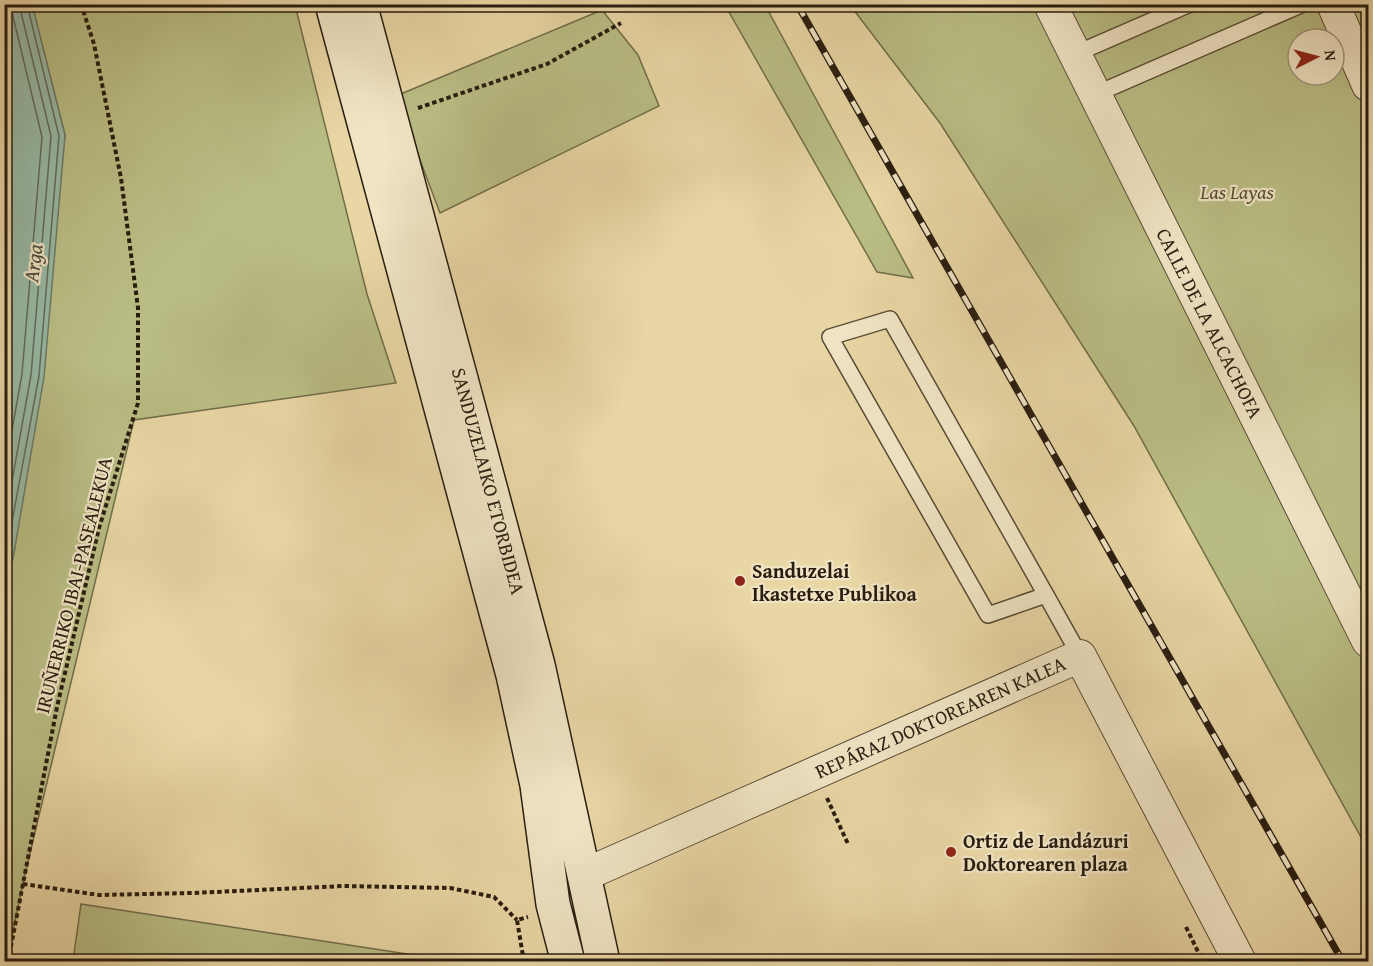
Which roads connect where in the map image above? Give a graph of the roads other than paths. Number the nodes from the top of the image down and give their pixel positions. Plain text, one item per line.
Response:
1 (332, 4) edge
2 (360, 4) edge
3 (1050, 4) edge
4 (1190, 4) edge
5 (1303, 4) edge
6 (1333, 4) edge
7 (1075, 54) junction
8 (1368, 85) edge
9 (1096, 94) junction
10 (1046, 596) junction
11 (1368, 641) edge
12 (1080, 656) junction
13 (584, 875) junction
14 (568, 962) edge
15 (603, 962) edge
16 (1240, 962) edge

1 - 14 main road, SANDUZELAIKO ETORBIDEA
2 - 13 main road, SANDUZELAIKO ETORBIDEA
3 - 7 street, CALLE DE LA ALCACHOFA
4 - 7 lane
5 - 9 lane
6 - 8 street
7 - 9 street, CALLE DE LA ALCACHOFA
9 - 11 street, CALLE DE LA ALCACHOFA
10 - 10 lane
10 - 12 lane
12 - 13 street, REPÁRAZ DOKTOREAREN KALEA
12 - 16 street, REPÁRAZ DOKTOREAREN KALEA
13 - 15 main road, SANDUZELAIKO ETORBIDEA

